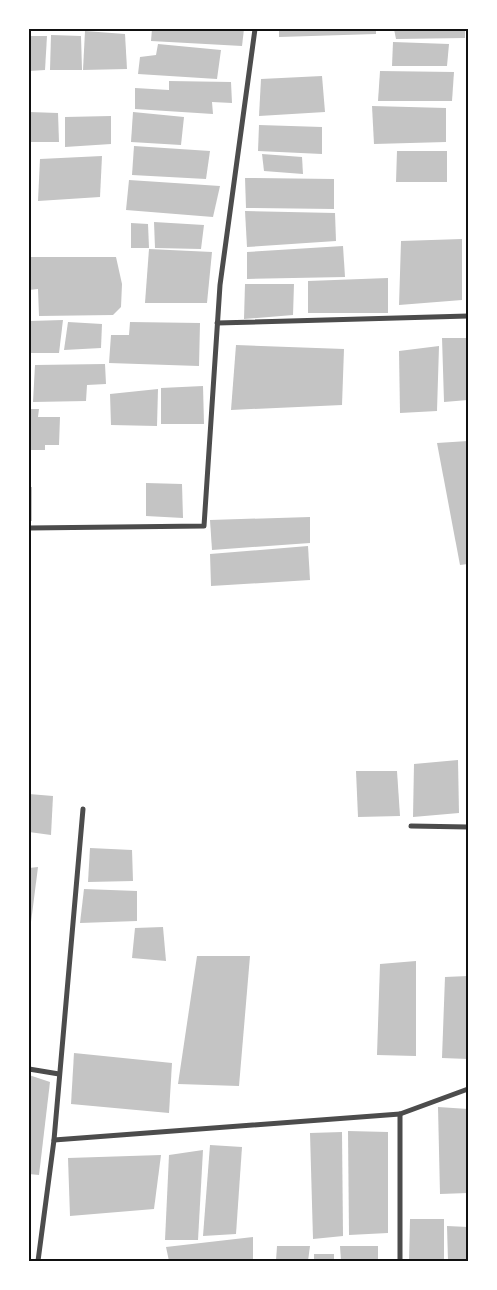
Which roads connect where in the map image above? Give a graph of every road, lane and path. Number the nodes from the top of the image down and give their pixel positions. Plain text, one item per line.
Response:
1 (255, 29) edge
2 (468, 316) edge
3 (217, 323) junction
4 (29, 528) edge
5 (83, 809) dead end
6 (410, 826) dead end
7 (468, 827) edge
8 (29, 1069) edge
9 (59, 1074) junction
10 (468, 1089) edge
11 (400, 1114) junction
12 (54, 1140) junction
13 (38, 1261) edge
14 (400, 1261) edge

1 - 3 street
2 - 3 street
3 - 4 street
5 - 9 street
6 - 7 street
8 - 9 street
9 - 12 street
10 - 11 street
11 - 12 street
11 - 14 street
12 - 13 street

